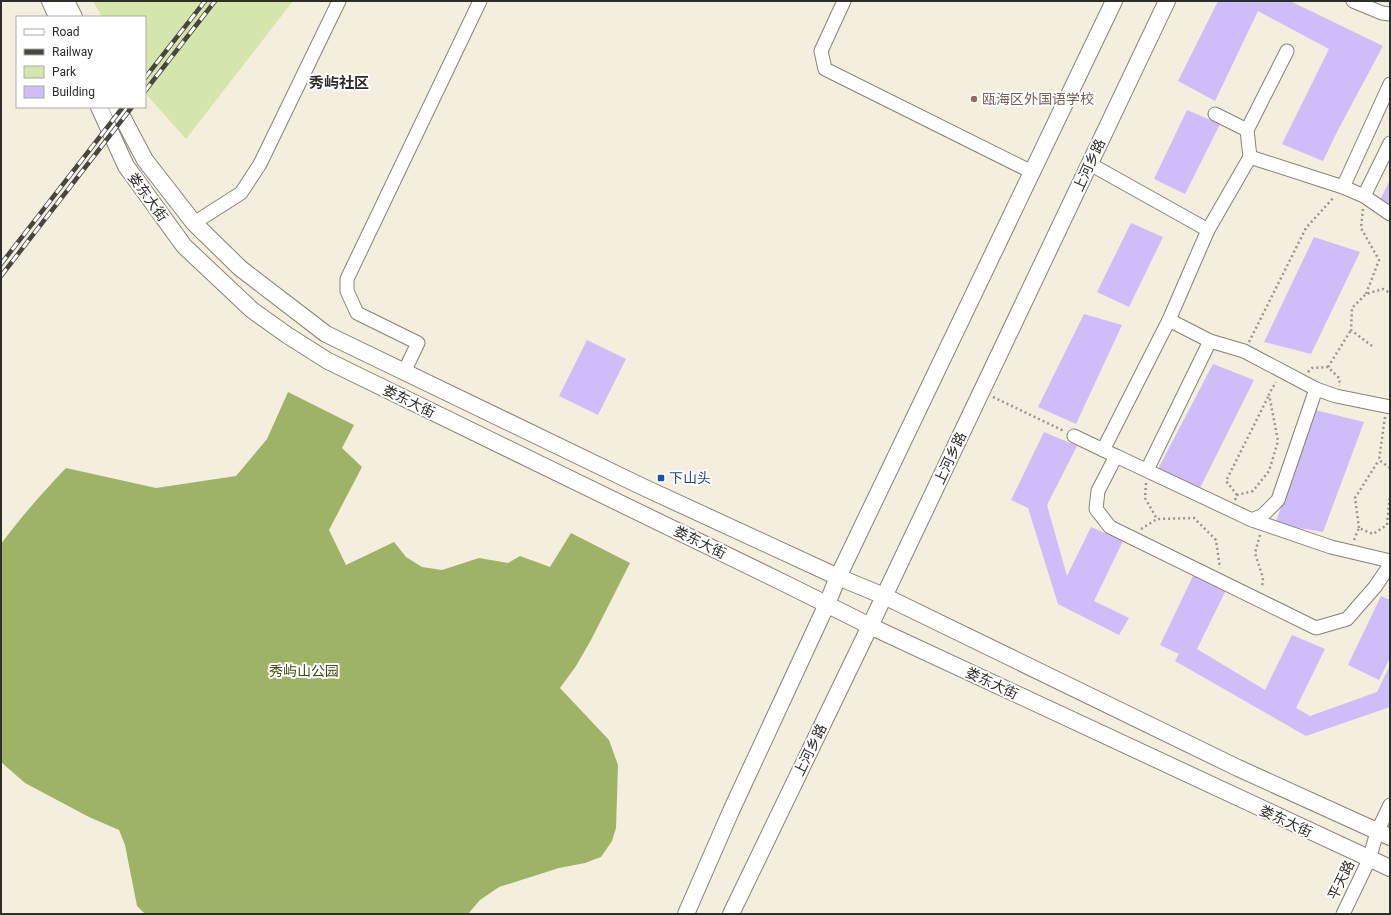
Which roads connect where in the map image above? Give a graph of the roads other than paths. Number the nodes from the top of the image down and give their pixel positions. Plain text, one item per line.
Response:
1 (50, 1) edge
2 (66, 1) edge
3 (339, 1) edge
4 (480, 1) edge
5 (844, 1) edge
6 (1114, 1) edge
7 (1167, 1) edge
8 (1353, 1) edge
9 (1390, 14) edge
10 (57, 16) edge
11 (74, 16) edge
12 (1287, 51) dead end
13 (1390, 84) edge
14 (99, 108) edge
15 (118, 108) edge
16 (1215, 114) dead end
17 (1247, 130) junction
18 (1390, 143) edge
19 (1250, 157) junction
20 (1090, 164) junction
21 (1032, 172) junction
22 (1343, 187) junction
23 (1364, 196) junction
24 (1390, 214) edge
25 (194, 224) junction
26 (1208, 230) junction
27 (1169, 320) junction
28 (1210, 341) junction
29 (404, 372) junction
30 (1316, 389) junction
31 (1388, 407) edge
32 (1074, 436) road end
33 (1103, 450) junction
34 (1116, 456) junction
35 (1147, 470) junction
36 (1258, 521) junction
37 (1390, 561) edge
38 (1390, 565) edge
39 (838, 577) junction
40 (884, 596) junction
41 (827, 604) junction
42 (870, 626) junction
43 (1390, 805) edge
44 (1384, 835) edge
45 (1369, 860) junction
46 (1390, 868) edge
47 (686, 914) edge
48 (731, 914) edge
49 (1343, 914) edge

1 - 10 main road
2 - 11 main road
3 - 25 street
4 - 29 street
5 - 21 street
6 - 21 main road
7 - 20 main road, 上河乡路
8 - 9 street
12 - 17 street
13 - 22 street
14 - 41 main road, 娄东大街
15 - 25 main road, 娄东大街
16 - 17 street
17 - 19 street
18 - 23 street
19 - 22 street
19 - 26 street
20 - 26 street
20 - 40 main road, 上河乡路
21 - 39 main road
22 - 23 street
23 - 24 street
25 - 29 main road, 娄东大街
26 - 27 street
27 - 28 street
27 - 33 street
28 - 30 street
28 - 35 street
29 - 39 main road, 娄东大街
30 - 31 street
30 - 36 street
32 - 33 street
33 - 34 street
34 - 35 street
34 - 38 street
35 - 36 street
36 - 37 street
39 - 40 main road, 娄东大街
39 - 41 main road
40 - 42 main road, 上河乡路
40 - 44 main road, 娄东大街
41 - 42 main road, 娄东大街
41 - 47 main road
42 - 45 main road, 娄东大街
42 - 48 main road, 上河乡路
43 - 44 street, 平天路
44 - 45 street, 平天路
45 - 46 main road, 娄东大街
45 - 49 street, 平天路

